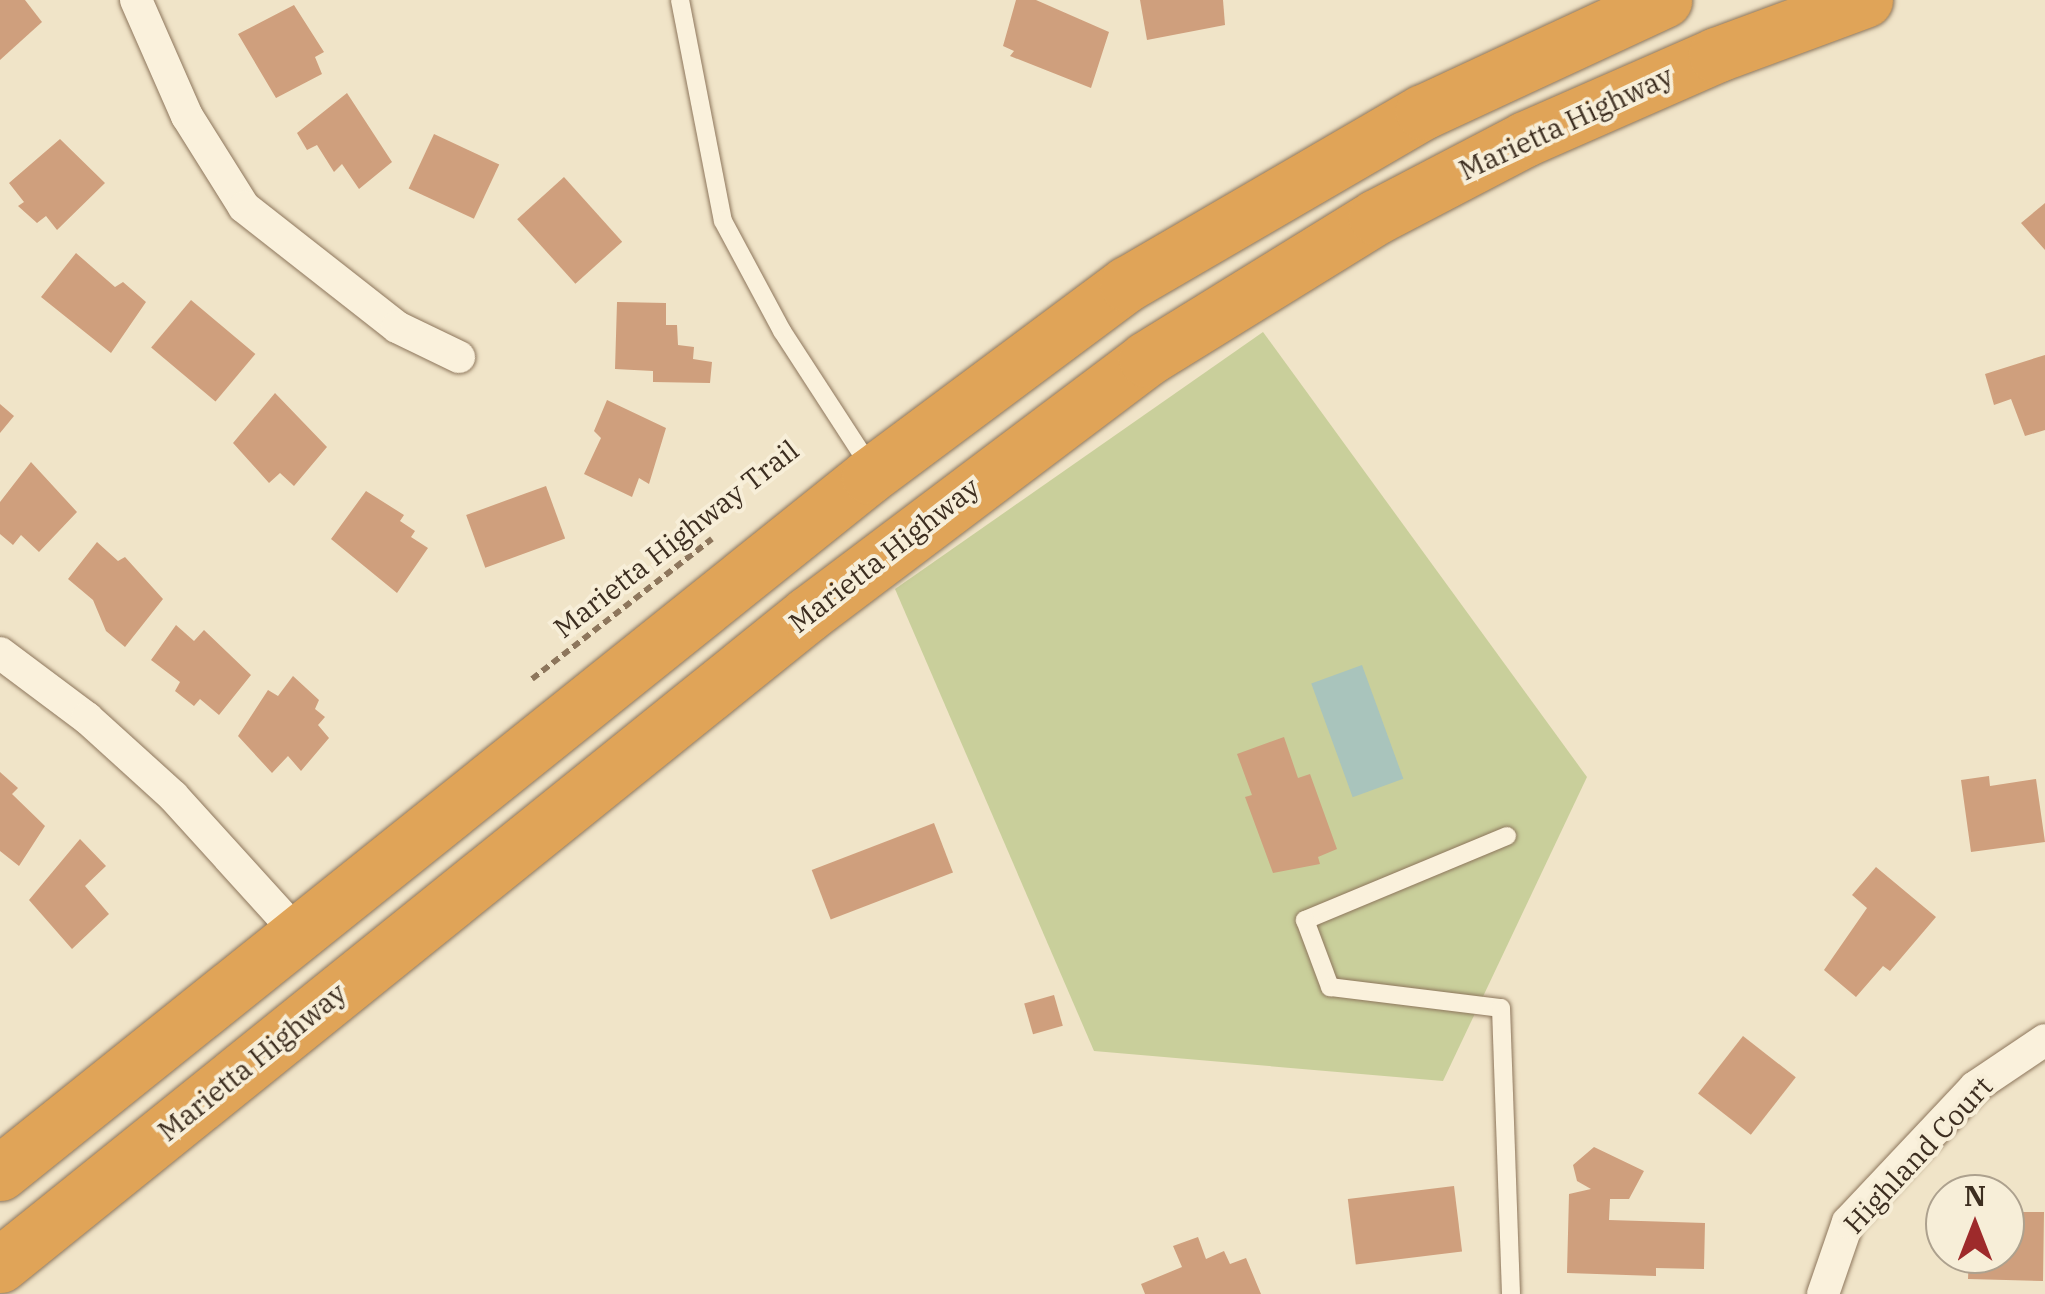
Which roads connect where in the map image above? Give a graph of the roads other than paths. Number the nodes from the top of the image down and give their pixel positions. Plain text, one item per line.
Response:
1 (136, 0) edge
2 (680, 0) edge
3 (1664, 0) edge
4 (1865, 0) edge
5 (459, 357) dead end
6 (874, 472) junction
7 (0, 654) edge
8 (1507, 836) dead end
9 (298, 934) junction
10 (2045, 1040) edge
11 (0, 1173) edge
12 (0, 1265) edge
13 (1511, 1294) edge
14 (1823, 1294) edge

1 - 5 street
2 - 6 lane
3 - 6 highway
4 - 12 highway, Marietta Highway
6 - 9 highway
7 - 9 street
8 - 13 lane
9 - 11 highway
10 - 14 street, Highland Court

